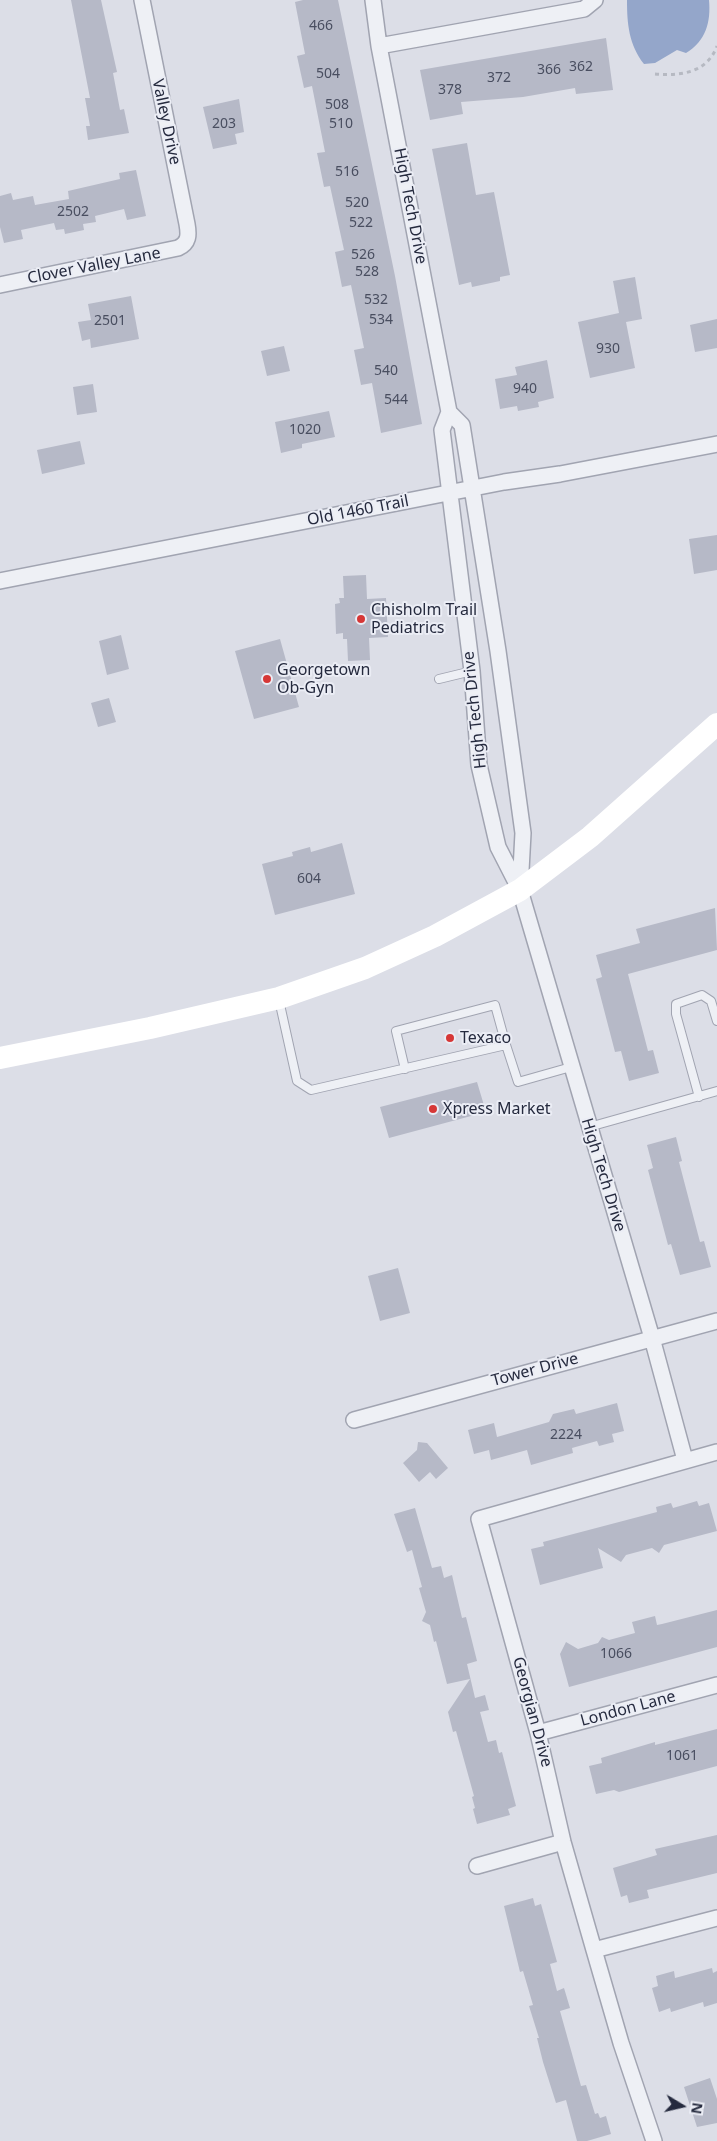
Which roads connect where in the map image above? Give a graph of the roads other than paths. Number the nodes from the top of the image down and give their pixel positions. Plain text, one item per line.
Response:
1 (142, 0) edge
2 (373, 0) edge
3 (596, 0) edge
4 (379, 46) junction
5 (186, 244) joint
6 (0, 285) edge
7 (449, 412) junction
8 (717, 444) edge
9 (472, 489) junction
10 (452, 492) junction
11 (0, 581) edge
12 (472, 671) junction
13 (439, 679) dead end
14 (717, 724) edge
15 (520, 890) junction
16 (279, 998) junction
17 (717, 1021) edge
18 (506, 1045) junction
19 (0, 1058) edge
20 (571, 1067) junction
21 (405, 1069) junction
22 (717, 1091) edge
23 (699, 1096) junction
24 (589, 1127) junction
25 (717, 1321) edge
26 (652, 1338) junction
27 (354, 1420) dead end
28 (717, 1452) edge
29 (685, 1460) junction
30 (717, 1686) edge
31 (538, 1733) junction
32 (563, 1842) junction
33 (477, 1866) dead end
34 (717, 1918) edge
35 (594, 1950) junction
36 (654, 2141) edge

1 - 5 street, Valley Drive
2 - 4 street, High Tech Drive
3 - 4 street
4 - 7 street, High Tech Drive
5 - 6 street, Clover Valley Lane
7 - 9 street, High Tech Drive
7 - 10 street, High Tech Drive
8 - 9 street, Old 1460 Trail
9 - 10 street, Old 1460 Trail
9 - 15 street, High Tech Drive
10 - 11 street, Old 1460 Trail
10 - 12 street, High Tech Drive
12 - 13 lane
12 - 15 street, High Tech Drive
14 - 15 main road
15 - 16 main road
15 - 20 street, High Tech Drive
16 - 19 main road
16 - 21 lane
17 - 23 lane
18 - 20 lane
18 - 21 lane
18 - 21 lane
20 - 24 street, High Tech Drive
22 - 23 lane
23 - 24 lane
24 - 26 street, High Tech Drive
25 - 26 street, Tower Drive
26 - 27 street, Tower Drive
26 - 29 street, High Tech Drive
28 - 29 street, Georgian Drive
29 - 31 street, Georgian Drive
30 - 31 street, London Lane
31 - 32 street, Georgian Drive
32 - 33 street
32 - 35 street, Georgian Drive
34 - 35 street
35 - 36 street, Georgian Drive

